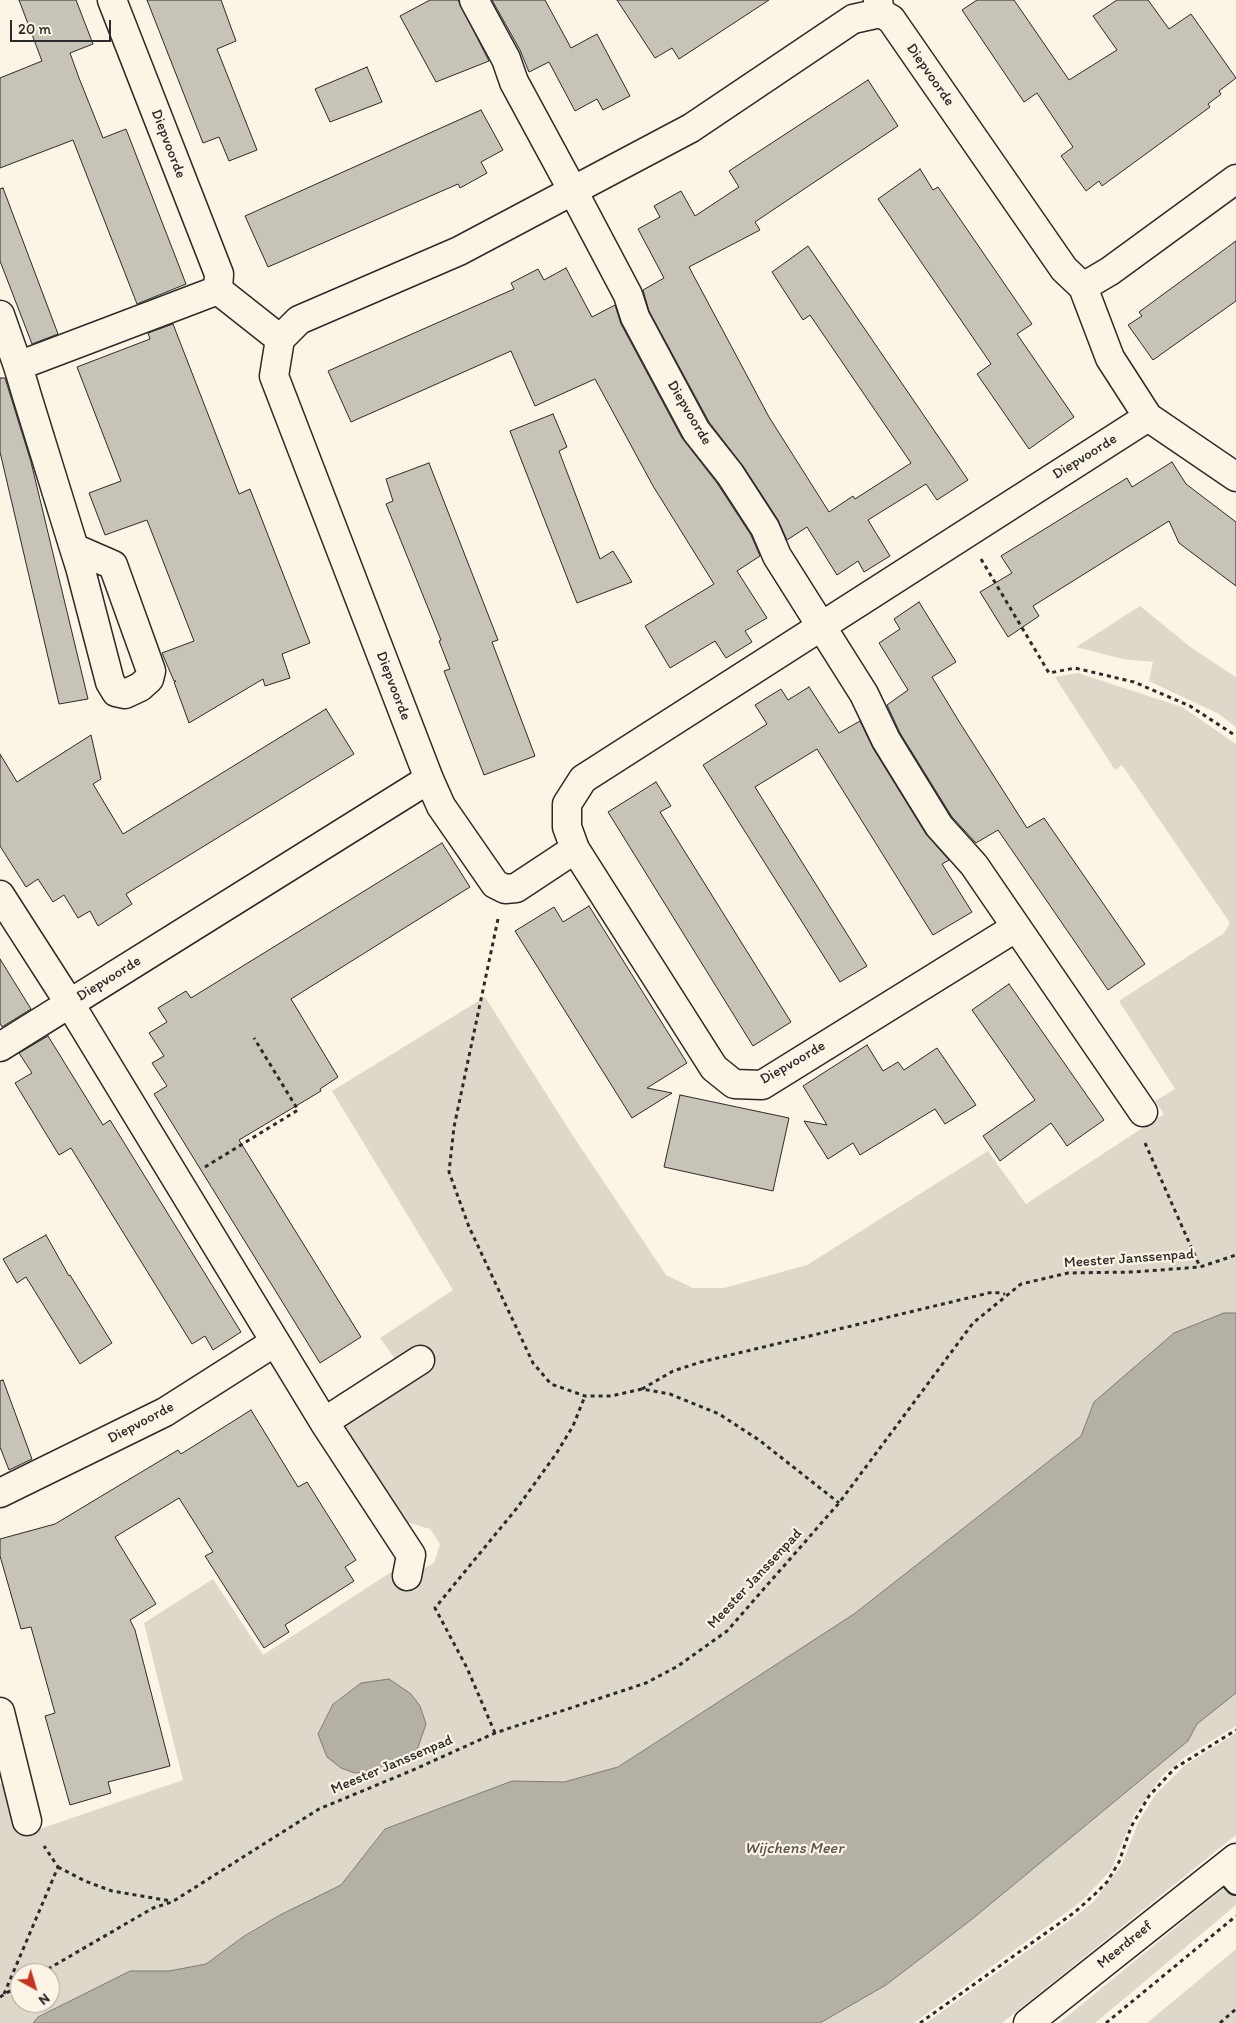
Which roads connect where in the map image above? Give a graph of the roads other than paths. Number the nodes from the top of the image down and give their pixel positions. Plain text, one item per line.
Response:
1 (112, 0) edge
2 (474, 0) edge
3 (879, 7) edge
4 (1236, 179) edge
5 (573, 191) junction
6 (1083, 287) junction
7 (218, 290) junction
8 (0, 314) edge
9 (280, 339) junction
10 (18, 366) junction
11 (1148, 417) junction
12 (1236, 477) edge
13 (74, 548) junction
14 (821, 627) junction
15 (429, 780) junction
16 (575, 849) junction
17 (0, 895) edge
18 (1016, 928) junction
19 (70, 1004) junction
20 (0, 1047) edge
21 (1143, 1112) road end
22 (275, 1342) junction
23 (420, 1360) dead end
24 (324, 1422) junction
25 (0, 1493) edge
26 (408, 1576) dead end
27 (0, 1712) edge
28 (27, 1821) road end
29 (1232, 1866) edge
30 (1028, 2023) edge

1 - 7 street, Diepvoorde
2 - 5 street, Diepvoorde
3 - 5 street, Diepvoorde
3 - 6 street, Diepvoorde
4 - 6 street
5 - 9 street, Diepvoorde
5 - 14 street, Diepvoorde
6 - 11 street, Diepvoorde
7 - 9 street
7 - 10 street
8 - 10 street
9 - 15 street, Diepvoorde
10 - 13 street
11 - 12 street, Diepvoorde
11 - 14 street, Diepvoorde
13 - 13 street
14 - 16 street, Diepvoorde
14 - 18 street, Diepvoorde
15 - 16 street, Diepvoorde
15 - 19 street, Diepvoorde
16 - 18 street, Diepvoorde
17 - 19 street, Diepvoorde
18 - 21 street, Diepvoorde
19 - 20 street, Diepvoorde
19 - 22 street, Diepvoorde
22 - 24 street, Diepvoorde
22 - 25 street, Diepvoorde
23 - 24 street
24 - 26 street, Diepvoorde
27 - 28 street
29 - 30 street, Meerdreef

